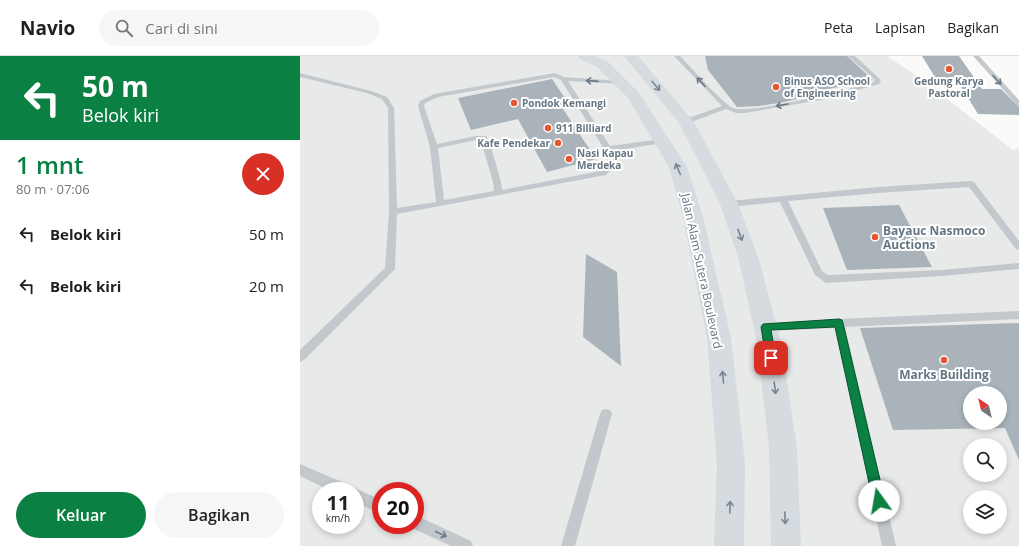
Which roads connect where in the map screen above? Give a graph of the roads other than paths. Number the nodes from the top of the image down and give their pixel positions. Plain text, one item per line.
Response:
1 (585, 56) edge
2 (631, 56) edge
3 (677, 56) edge
4 (851, 56) edge
5 (976, 56) edge
6 (300, 75) edge
7 (563, 79) junction
8 (621, 83) junction
9 (1019, 104) edge
10 (726, 107) junction
11 (686, 122) junction
12 (663, 144) junction
13 (434, 147) junction
14 (610, 152) junction
15 (498, 193) junction
16 (782, 198) junction
17 (440, 204) junction
18 (729, 204) junction
19 (393, 212) junction
20 (1019, 247) edge
21 (1019, 266) edge
22 (1019, 315) edge
23 (839, 323) junction
24 (766, 327) junction
25 (300, 357) edge
26 (606, 414) dead end
27 (300, 470) edge
28 (326, 482) edge
29 (424, 526) edge
30 (466, 546) edge
31 (568, 546) edge
32 (729, 546) edge
33 (786, 546) edge
34 (889, 546) edge

1 - 8 main road, Jalan Alam Sutera Boulevard
2 -> 11 main road
10 -> 3 lane
4 -> 10 lane
5 -> 9 lane
6 - 19 lane
8 -> 7 lane
7 - 13 lane
7 - 14 lane
8 - 12 main road, Jalan Alam Sutera Boulevard
10 - 11 lane
11 - 18 main road
12 - 14 lane
32 -> 12 main road, Jalan Alam Sutera Boulevard
13 - 15 lane
13 - 17 lane
14 - 15 lane
15 - 17 lane
16 - 18 lane
16 - 20 lane
16 - 21 lane
17 - 19 lane
18 -> 24 main road
19 - 25 lane
22 - 23 lane
23 - 24 lane
23 - 34 lane
24 -> 33 main road
26 - 31 lane
27 - 28 lane
29 -> 30 lane

